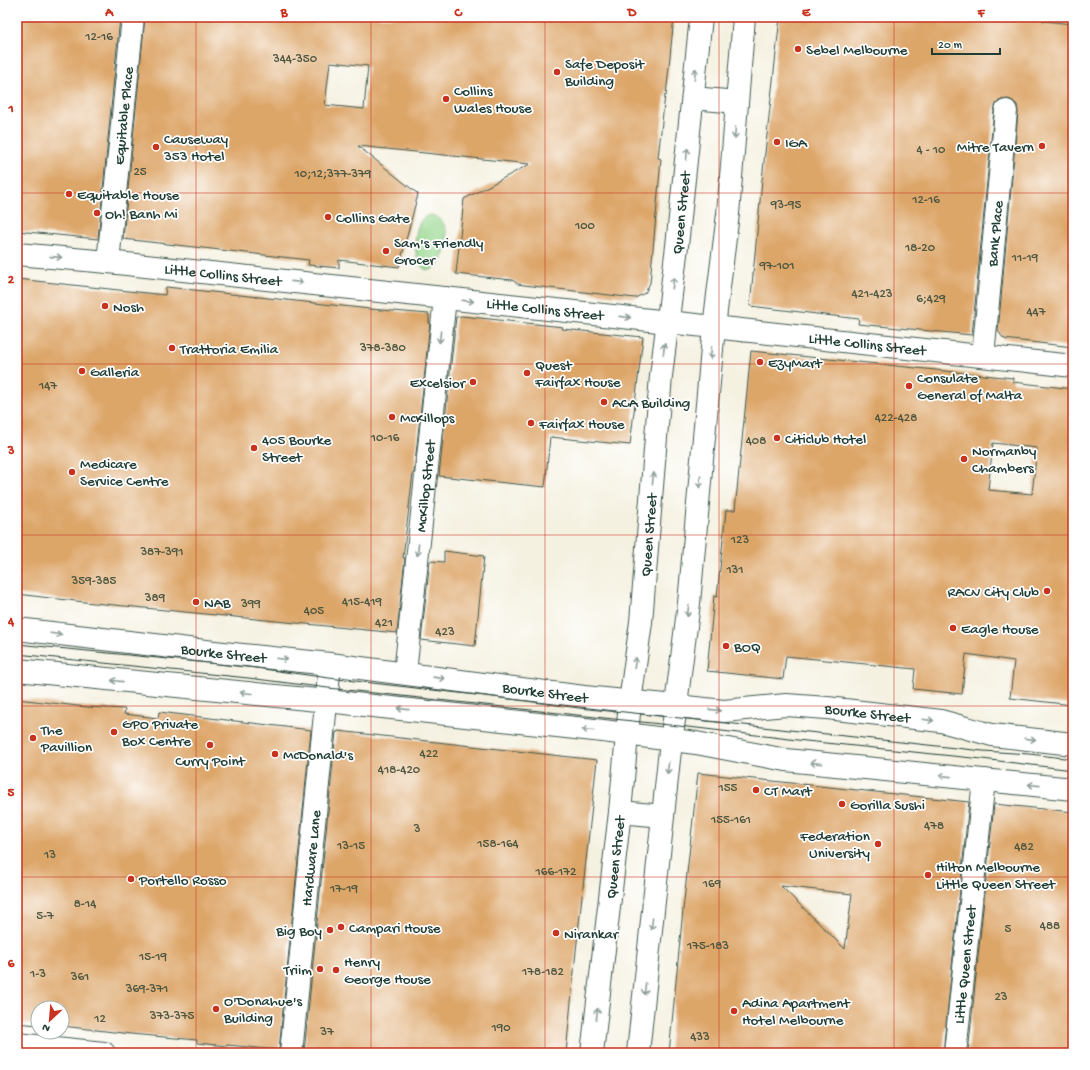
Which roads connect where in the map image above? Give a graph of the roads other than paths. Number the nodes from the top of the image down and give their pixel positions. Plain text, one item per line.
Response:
1 (133, 17) edge
2 (701, 17) edge
3 (744, 17) edge
4 (693, 98) junction
5 (737, 102) junction
6 (1006, 111) dead end
7 (17, 254) edge
8 (108, 262) junction
9 (445, 298) junction
10 (668, 322) junction
11 (714, 327) junction
12 (982, 356) junction
13 (1073, 366) edge
14 (17, 629) edge
15 (330, 664) junction
16 (17, 670) edge
17 (405, 673) junction
18 (327, 701) junction
19 (630, 702) junction
20 (676, 706) junction
21 (627, 734) junction
22 (672, 740) junction
23 (1073, 744) edge
24 (984, 780) junction
25 (1073, 789) edge
26 (620, 812) junction
27 (663, 816) junction
28 (17, 1044) edge
29 (104, 1053) edge
30 (291, 1053) edge
31 (592, 1053) edge
32 (638, 1053) edge
33 (955, 1053) edge

1 - 8 street, Equitable Place
4 -> 2 street, Queen Street
3 - 5 street
4 - 5 street
10 -> 4 street, Queen Street
5 -> 11 street
6 - 12 street, Bank Place
7 -> 8 street, Little Collins Street
8 -> 9 street, Little Collins Street
9 -> 10 street, Little Collins Street
9 -> 17 street, McKillop Street
10 - 11 street, Little Collins Street
19 -> 10 street, Queen Street
11 - 12 street, Little Collins Street
11 -> 20 street
12 - 13 street, Little Collins Street
14 -> 15 street, Bourke Street
15 - 17 street, Bourke Street
15 - 18 street, Hardware Lane
18 -> 16 street
17 -> 19 street, Bourke Street
21 -> 18 street
18 - 30 street, Hardware Lane
19 - 20 street, Bourke Street
19 - 21 street, Queen Street
20 - 22 street
20 -> 23 street, Bourke Street
21 - 22 street
21 - 26 street, Queen Street
24 -> 22 street
22 -> 27 street
25 -> 24 street
24 - 33 street, Little Queen Street
26 - 27 street
31 -> 26 street, Queen Street
27 -> 32 street
28 - 29 street

